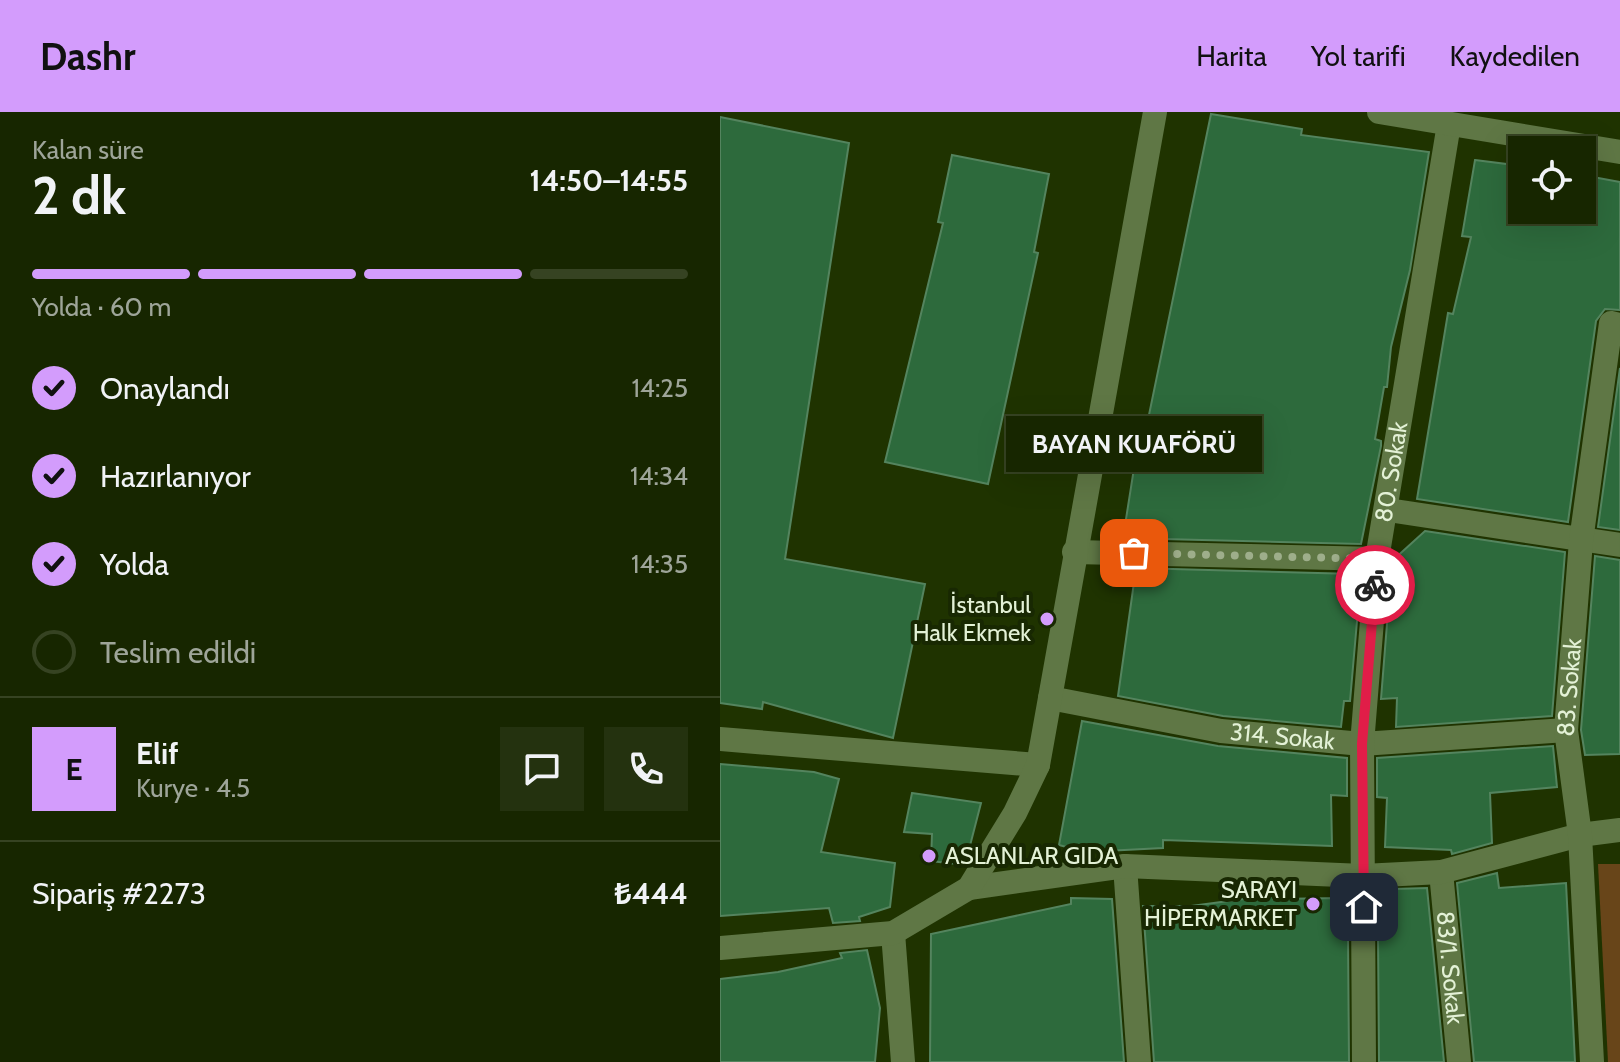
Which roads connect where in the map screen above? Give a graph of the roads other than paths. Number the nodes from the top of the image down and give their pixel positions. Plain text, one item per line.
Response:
1 (1155, 112) edge
2 (1379, 112) edge
3 (1449, 124) junction
4 (1620, 152) edge
5 (1620, 325) edge
6 (1388, 510) junction
7 (1581, 541) junction
8 (1620, 545) edge
9 (1074, 552) junction
10 (1377, 559) junction
11 (1050, 698) junction
12 (1566, 730) junction
13 (720, 739) edge
14 (1362, 744) junction
15 (1038, 765) junction
16 (1620, 830) edge
17 (1580, 835) junction
18 (1125, 866) junction
19 (1441, 872) junction
20 (1363, 876) junction
21 (969, 888) junction
22 (893, 933) junction
23 (720, 948) edge
24 (903, 1062) edge
25 (1139, 1062) edge
26 (1364, 1062) edge
27 (1459, 1062) edge
28 (1592, 1062) edge

1 - 9 street
2 - 3 street
3 - 4 street
3 - 6 street, 80. Sokak
5 - 7 street, 83. Sokak
6 - 7 street
6 - 10 street, 80. Sokak
7 - 8 street
7 - 12 street, 83. Sokak
9 - 10 street
9 - 11 street
10 - 14 street, 80. Sokak
11 - 14 street, 314. Sokak
11 - 15 street
12 - 14 street, 314. Sokak
12 - 17 street, 83. Sokak
13 - 15 street
14 - 20 street, 80. Sokak
15 - 21 street
16 - 17 street
17 - 19 street
17 - 28 street, 83. Sokak
18 - 20 street
18 - 21 street
18 - 25 street
19 - 20 street
19 - 27 street, 83/1. Sokak
20 - 26 street, 80. Sokak
21 - 22 street
22 - 23 street
22 - 24 street

